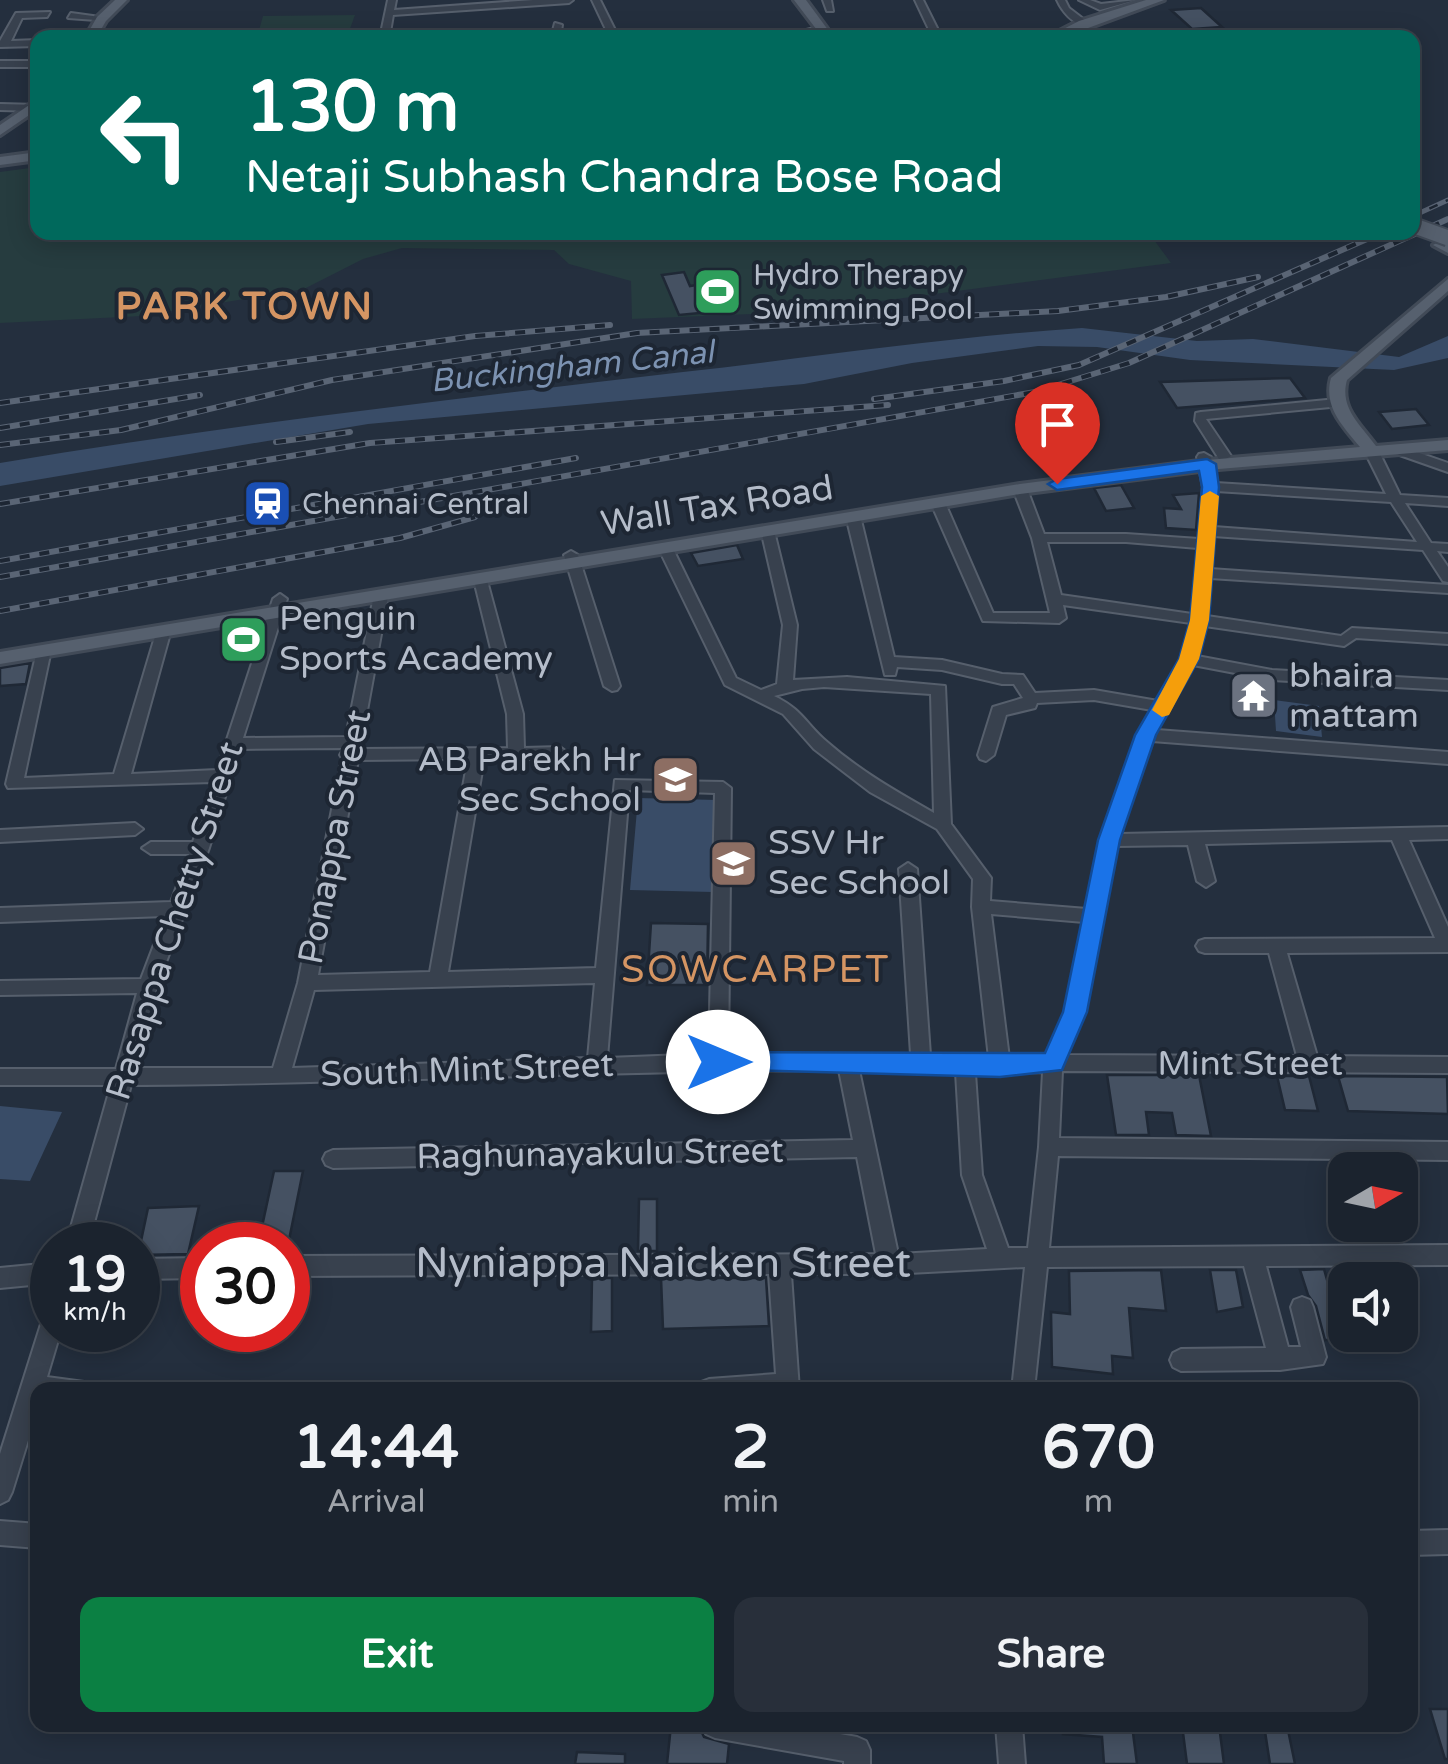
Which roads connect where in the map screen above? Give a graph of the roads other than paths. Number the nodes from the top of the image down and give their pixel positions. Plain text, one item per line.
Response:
1 (113, 0) edge
2 (121, 0) edge
3 (392, 0) edge
4 (570, 0) edge
5 (596, 0) edge
6 (800, 0) edge
7 (920, 0) edge
8 (1061, 0) edge
9 (1083, 0) edge
10 (1132, 0) edge
11 (1171, 0) edge
12 (1151, 1) edge
13 (390, 13) junction
14 (47, 14) dead end
15 (71, 16) dead end
16 (96, 17) junction
17 (1083, 23) junction
18 (558, 26) dead end
19 (90, 30) edge
20 (93, 30) edge
21 (386, 30) edge
22 (557, 30) edge
23 (611, 30) edge
24 (824, 30) edge
25 (934, 30) edge
26 (1069, 30) edge
27 (1087, 30) edge
28 (30, 43) edge
29 (3, 44) edge
30 (0, 64) edge
31 (30, 64) edge
32 (0, 107) edge
33 (30, 107) edge
34 (30, 111) edge
35 (1, 131) edge
36 (30, 160) edge
37 (0, 164) edge
38 (1420, 230) edge
39 (1420, 236) edge
40 (1445, 244) edge
41 (1448, 283) edge
42 (1448, 296) edge
43 (1375, 350) junction
44 (1351, 374) junction
45 (1337, 403) junction
46 (1366, 442) junction
47 (1447, 444) edge
48 (1399, 450) junction
49 (1212, 459) junction
50 (1448, 468) edge
51 (1210, 487) junction
52 (1020, 490) junction
53 (1396, 500) junction
54 (1448, 502) edge
55 (938, 504) junction
56 (853, 516) junction
57 (768, 530) junction
58 (1206, 537) junction
59 (1038, 538) junction
60 (665, 547) junction
61 (1425, 547) junction
62 (1448, 548) edge
63 (571, 559) junction
64 (1204, 573) junction
65 (1448, 578) edge
66 (481, 580) junction
67 (1448, 589) edge
68 (380, 596) junction
69 (1054, 599) junction
70 (277, 606) junction
71 (1199, 620) junction
72 (164, 630) junction
73 (1448, 638) edge
74 (0, 647) edge
75 (43, 650) junction
76 (0, 658) edge
77 (1189, 659) junction
78 (891, 662) junction
79 (784, 684) junction
80 (1448, 685) edge
81 (612, 686) dead end
82 (889, 686) junction
83 (759, 696) junction
84 (1031, 698) junction
85 (1164, 707) junction
86 (1146, 735) junction
87 (233, 744) junction
88 (350, 748) junction
89 (516, 752) junction
90 (476, 753) junction
91 (560, 753) dead end
92 (986, 756) dead end
93 (1448, 758) edge
94 (222, 776) junction
95 (121, 779) junction
96 (942, 825) junction
97 (135, 830) dead end
98 (1398, 832) junction
99 (1448, 832) edge
100 (0, 836) edge
101 (1196, 838) junction
102 (1109, 840) junction
103 (151, 848) dead end
104 (200, 848) junction
105 (908, 869) dead end
106 (1206, 882) dead end
107 (982, 907) junction
108 (176, 909) junction
109 (0, 914) edge
110 (1096, 916) junction
111 (1276, 944) junction
112 (1448, 945) edge
113 (1205, 946) dead end
114 (606, 974) junction
115 (438, 978) junction
116 (307, 982) junction
117 (148, 986) junction
118 (0, 988) edge
119 (847, 1061) junction
120 (718, 1062) junction
121 (921, 1062) junction
122 (965, 1062) junction
123 (1053, 1063) junction
124 (1309, 1064) junction
125 (1448, 1065) edge
126 (597, 1066) junction
127 (1000, 1066) junction
128 (0, 1076) edge
129 (280, 1076) junction
130 (122, 1077) junction
131 (1050, 1147) junction
132 (867, 1148) junction
133 (1448, 1151) edge
134 (334, 1159) dead end
135 (83, 1222) edge
136 (1448, 1256) edge
137 (1038, 1257) junction
138 (1001, 1258) junction
139 (1253, 1258) junction
140 (779, 1263) junction
141 (889, 1264) junction
142 (310, 1266) edge
143 (30, 1275) edge
144 (0, 1278) edge
145 (1302, 1307) dead end
146 (43, 1352) edge
147 (1280, 1359) junction
148 (1180, 1360) dead end
149 (33, 1382) edge
150 (788, 1382) edge
151 (1024, 1382) edge
152 (30, 1393) edge
153 (0, 1492) edge
154 (0, 1533) edge
155 (30, 1535) edge
156 (1448, 1542) edge
157 (1418, 1543) edge
158 (754, 1732) edge
159 (1010, 1732) edge
160 (856, 1764) edge
161 (1012, 1764) edge

1 - 16 main road
2 - 20 main road
3 - 13 street
4 - 13 street
5 - 23 street
6 - 24 main road
7 - 25 street
8 - 17 street
9 - 10 street
11 - 27 main road
12 - 17 main road
13 - 21 street
14 - 29 street
15 - 16 street
16 - 19 main road
17 - 26 main road
18 - 22 street
28 - 29 street
30 - 31 street
32 - 33 street
34 - 35 main road
36 - 37 main road
38 - 40 main road, bridge
39 - 40 main road
41 - 43 main road
42 - 43 main road
43 - 44 main road
44 - 45 main road
44 - 46 main road
45 - 46 main road
45 - 49 street
46 - 47 main road, Wall Tax Road
46 - 48 main road, Wall Tax Road
46 - 49 main road, Wall Tax Road
46 - 53 street
47 - 48 main road, Wall Tax Road
48 - 50 street
49 - 51 street
49 - 52 main road, Wall Tax Road
49 - 63 main road, Wall Tax Road
51 - 53 street
51 - 58 street
52 - 55 main road, Wall Tax Road
52 - 59 street
53 - 54 street
53 - 61 street
55 - 56 main road, Wall Tax Road
55 - 69 street
56 - 57 main road, Wall Tax Road
56 - 78 street
57 - 60 main road, Wall Tax Road
57 - 79 street
58 - 59 street
58 - 61 street
58 - 64 street
59 - 69 street
60 - 63 main road, Wall Tax Road
60 - 83 street
61 - 62 street
61 - 65 street
63 - 66 main road, Wall Tax Road
63 - 70 main road, Wall Tax Road
63 - 81 street
64 - 67 street
64 - 71 street
66 - 68 main road, Wall Tax Road
66 - 89 street
68 - 70 main road, Wall Tax Road
68 - 88 street, Ponappa Street
69 - 71 street
70 - 72 main road, Wall Tax Road
70 - 74 main road, Wall Tax Road
70 - 87 street, Rasappa Chetty Street
71 - 73 street
71 - 77 street
72 - 75 main road, Wall Tax Road
72 - 95 street
75 - 76 main road, Wall Tax Road
75 - 95 street
77 - 80 street
77 - 85 street
78 - 82 street
78 - 84 street
79 - 82 street
79 - 83 street
82 - 96 street
83 - 96 street
84 - 85 street
84 - 92 street
85 - 86 street
86 - 93 street
86 - 102 street
87 - 88 street
87 - 94 street, Rasappa Chetty Street
88 - 90 street
88 - 116 street, Ponappa Street
89 - 90 street
89 - 91 street
90 - 115 street
94 - 95 street
94 - 104 street, Rasappa Chetty Street
96 - 107 street
97 - 100 street
98 - 99 street
98 - 101 street
98 - 112 street
101 - 102 street
101 - 106 street
102 - 110 street
103 - 104 street
104 - 108 street, Rasappa Chetty Street
105 - 121 street
107 - 110 street
107 - 127 street
108 - 109 street
108 - 117 street, Rasappa Chetty Street
110 - 123 street
111 - 112 street
111 - 113 street
111 - 124 street
114 - 115 street
114 - 120 street
114 - 126 street
115 - 116 street
116 - 129 street, Ponappa Street
117 - 118 street
117 - 130 street, Rasappa Chetty Street
119 - 120 street, South Mint Street
119 - 121 street, South Mint Street
119 - 132 street
120 - 126 street, South Mint Street
121 - 122 street, South Mint Street
122 - 127 street, South Mint Street
122 - 138 street
123 - 124 street, Mint Street
123 - 127 street, South Mint Street
123 - 131 street
124 - 125 street, Mint Street
126 - 129 street, South Mint Street
128 - 130 street, South Mint Street
129 - 130 street, South Mint Street
130 - 135 street, Rasappa Chetty Street
131 - 133 street
131 - 137 street
132 - 134 street, Raghunayakulu Street
132 - 141 street
136 - 139 street, Nyniappa Naicken Street
137 - 138 street, Nyniappa Naicken Street
137 - 139 street, Nyniappa Naicken Street
137 - 151 street
138 - 141 street, Nyniappa Naicken Street
139 - 147 street
140 - 141 street, Nyniappa Naicken Street
140 - 142 street, Nyniappa Naicken Street
140 - 150 street
143 - 144 street
145 - 147 street
146 - 149 street
147 - 148 street
152 - 153 street
154 - 155 street
156 - 157 street
158 - 160 street
159 - 161 street

